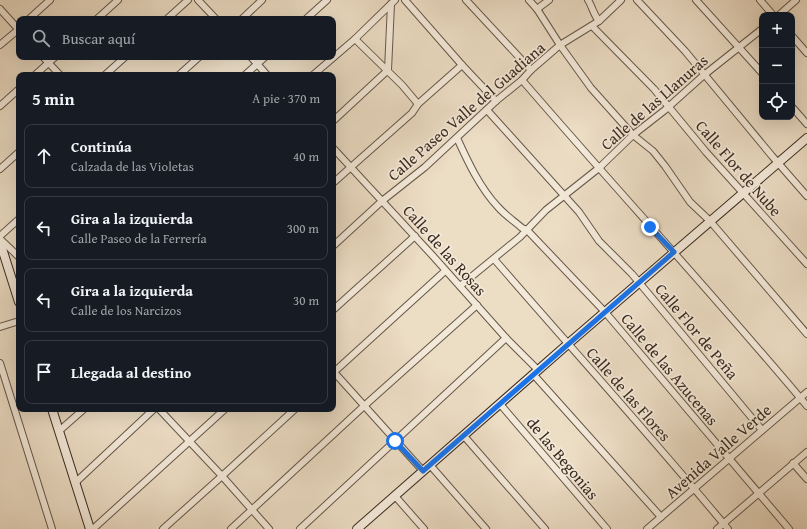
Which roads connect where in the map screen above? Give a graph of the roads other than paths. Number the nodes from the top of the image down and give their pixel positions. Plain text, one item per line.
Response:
1 (50, 0) edge
2 (118, 0) edge
3 (188, 0) edge
4 (198, 0) edge
5 (262, 0) edge
6 (327, 0) edge
7 (405, 0) edge
8 (466, 0) edge
9 (529, 0) edge
10 (549, 0) edge
11 (588, 0) edge
12 (621, 0) edge
13 (637, 0) edge
14 (696, 0) edge
15 (760, 0) edge
16 (796, 0) edge
17 (393, 2) edge
18 (537, 8) junction
19 (0, 10) edge
20 (770, 12) edge
21 (782, 12) edge
22 (33, 16) edge
23 (100, 16) edge
24 (170, 16) edge
25 (213, 16) edge
26 (245, 16) edge
27 (309, 16) edge
28 (599, 21) junction
29 (16, 26) edge
30 (592, 26) junction
31 (759, 31) edge
32 (16, 32) edge
33 (355, 39) junction
34 (795, 39) edge
35 (0, 45) edge
36 (560, 45) junction
37 (740, 47) junction
38 (807, 53) edge
39 (336, 55) edge
40 (46, 60) edge
41 (52, 60) edge
42 (122, 60) edge
43 (196, 60) edge
44 (254, 60) edge
45 (262, 60) edge
46 (330, 60) edge
47 (49, 63) junction
48 (257, 64) junction
49 (462, 65) junction
50 (759, 69) edge
51 (388, 70) junction
52 (531, 70) junction
53 (38, 72) edge
54 (57, 72) edge
55 (108, 72) edge
56 (182, 72) edge
57 (248, 72) edge
58 (264, 72) edge
59 (316, 72) edge
60 (704, 74) junction
61 (522, 80) junction
62 (16, 92) edge
63 (496, 101) junction
64 (418, 104) junction
65 (0, 106) edge
66 (668, 106) junction
67 (488, 110) junction
68 (795, 110) edge
69 (336, 118) edge
70 (807, 124) edge
71 (633, 135) junction
72 (457, 138) junction
73 (807, 138) edge
74 (336, 151) edge
75 (16, 155) edge
76 (779, 163) junction
77 (350, 167) junction
78 (599, 168) junction
79 (0, 169) edge
80 (336, 179) edge
81 (743, 194) junction
82 (564, 196) junction
83 (807, 196) edge
84 (382, 201) junction
85 (710, 221) junction
86 (16, 222) edge
87 (527, 230) junction
88 (415, 236) junction
89 (0, 237) edge
90 (0, 242) edge
91 (336, 243) edge
92 (674, 252) junction
93 (16, 254) edge
94 (494, 259) junction
95 (807, 264) edge
96 (445, 271) junction
97 (16, 282) edge
98 (639, 283) junction
99 (460, 286) junction
100 (477, 305) junction
101 (336, 307) edge
102 (605, 312) junction
103 (16, 322) edge
104 (0, 327) edge
105 (807, 334) edge
106 (506, 338) junction
107 (569, 343) junction
108 (0, 362) edge
109 (336, 369) edge
110 (536, 372) junction
111 (336, 375) edge
112 (6, 382) junction
113 (0, 388) edge
114 (807, 392) edge
115 (800, 398) junction
116 (500, 404) junction
117 (364, 406) junction
118 (807, 406) edge
119 (53, 412) edge
120 (81, 412) edge
121 (151, 412) edge
122 (162, 412) edge
123 (222, 412) edge
124 (292, 412) edge
125 (762, 430) junction
126 (59, 431) junction
127 (464, 436) junction
128 (395, 441) junction
129 (189, 442) junction
130 (807, 452) edge
131 (728, 459) junction
132 (793, 463) junction
133 (430, 465) junction
134 (423, 471) junction
135 (222, 476) junction
136 (807, 479) edge
137 (76, 482) junction
138 (694, 489) junction
139 (758, 494) junction
140 (395, 496) junction
141 (252, 510) junction
142 (661, 517) junction
143 (723, 523) junction
144 (654, 527) edge
145 (360, 528) edge
146 (52, 529) edge
147 (91, 529) edge
148 (163, 529) edge
149 (231, 529) edge
150 (269, 529) edge
151 (300, 529) edge
152 (424, 529) edge
153 (486, 529) edge
154 (545, 529) edge
155 (607, 529) edge
156 (647, 529) edge
157 (717, 529) edge
158 (728, 529) edge
159 (790, 529) edge

1 - 22 street
2 - 23 street
3 - 24 street
4 - 25 street
5 - 26 street
6 - 27 street
7 - 49 street
8 - 52 street
9 - 18 street
10 - 18 street
11 - 28 street
12 - 28 street, Calle Paseo Valle del Guadiana
13 - 60 street
14 - 37 street
15 - 20 street
16 - 21 street
17 - 33 street
17 - 51 street
18 - 36 street
19 - 29 street
28 - 30 street, Calle Paseo Valle del Guadiana
30 - 36 street, Calle Paseo Valle del Guadiana
30 - 66 street, Calle Flor de Nube
31 - 37 street, Calle de las Llanuras
32 - 35 street
33 - 39 street
33 - 51 street
34 - 38 street
36 - 52 street, Calle Paseo Valle del Guadiana
36 - 71 street
37 - 50 street
37 - 60 street, Calle de las Llanuras
40 - 47 street
41 - 47 street
42 - 55 street
43 - 56 street
44 - 48 street
45 - 48 street
46 - 59 street
47 - 53 street
47 - 54 street
48 - 57 street
48 - 58 street
49 - 63 street
49 - 64 street
51 - 64 street
51 - 69 street
52 - 61 street, Calle Paseo Valle del Guadiana
60 - 66 street, Calle de las Llanuras
60 - 76 street
61 - 63 street, Calle Paseo Valle del Guadiana
61 - 78 street
62 - 65 street
63 - 67 street, Calle Paseo Valle del Guadiana
64 - 77 street
66 - 71 street, Calle de las Llanuras
66 - 81 street, Calle Flor de Nube
67 - 72 street, Calle Paseo Valle del Guadiana
67 - 82 street, Calle Flor de Peña
68 - 70 street
71 - 78 street, Calle de las Llanuras
71 - 85 street
72 - 84 street, Calle Paseo Valle del Guadiana
72 - 87 street, Calle de las Azucenas
73 - 76 street
74 - 77 street, Calle de las Rosas
75 - 79 street
76 - 81 street
76 - 83 street
77 - 80 street
77 - 84 street, Calle de las Rosas
78 - 82 street, Calle de las Llanuras
78 - 92 street
81 - 85 street
81 - 95 street, Calle Flor de Nube
82 - 87 street, Calle de las Llanuras
82 - 98 street, Calle Flor de Peña
84 - 88 street, Calle de las Rosas
84 - 91 street, Calle Paseo Valle del Guadiana
85 - 92 street
85 - 105 street
86 - 89 street
87 - 94 street, Calle de las Llanuras
87 - 102 street, Calle de las Azucenas
88 - 96 street, Calle de las Rosas
88 - 101 street
89 - 93 street
90 - 97 street
92 - 98 street
92 - 115 street
94 - 99 street, Calle de las Llanuras
94 - 107 street, Calle de las Flores
96 - 99 street, Calle de las Rosas
96 - 109 street
98 - 102 street
98 - 125 street, Calle Flor de Peña
99 - 100 street, Calle de las Rosas
100 - 106 street, Calle de las Rosas
100 - 117 street
102 - 107 street
102 - 131 street, Calle de las Azucenas
103 - 104 street
106 - 110 street, Calle de las Rosas
106 - 128 street
107 - 110 street
107 - 138 street, Calle de las Flores
108 - 112 street
110 - 116 street
110 - 142 street, Calle de las Rosas
111 - 117 street
112 - 113 street
112 - 146 street
114 - 115 street, Avenida Valle Verde
115 - 118 street
115 - 125 street, Avenida Valle Verde
116 - 127 street
116 - 155 street, de las Begonias
117 - 128 street
117 - 141 street
119 - 126 street
120 - 126 street
121 - 137 street
122 - 129 street
123 - 129 street
124 - 135 street
125 - 131 street, Avenida Valle Verde
126 - 137 street
127 - 133 street
127 - 154 street
128 - 134 street
128 - 151 street
129 - 135 street
129 - 147 street
130 - 132 street
131 - 138 street, Avenida Valle Verde
131 - 139 street, Calle de las Azucenas
132 - 136 street
132 - 139 street
133 - 134 street
133 - 153 street
134 - 140 street
135 - 141 street
135 - 148 street
137 - 147 street
138 - 142 street, Avenida Valle Verde
138 - 143 street, Calle de las Flores
139 - 143 street
139 - 159 street, Calle de las Azucenas
140 - 145 street
140 - 152 street
141 - 149 street
141 - 150 street
142 - 144 street, Avenida Valle Verde
143 - 157 street
143 - 158 street, Calle de las Flores
144 - 156 street, Avenida Valle Verde

